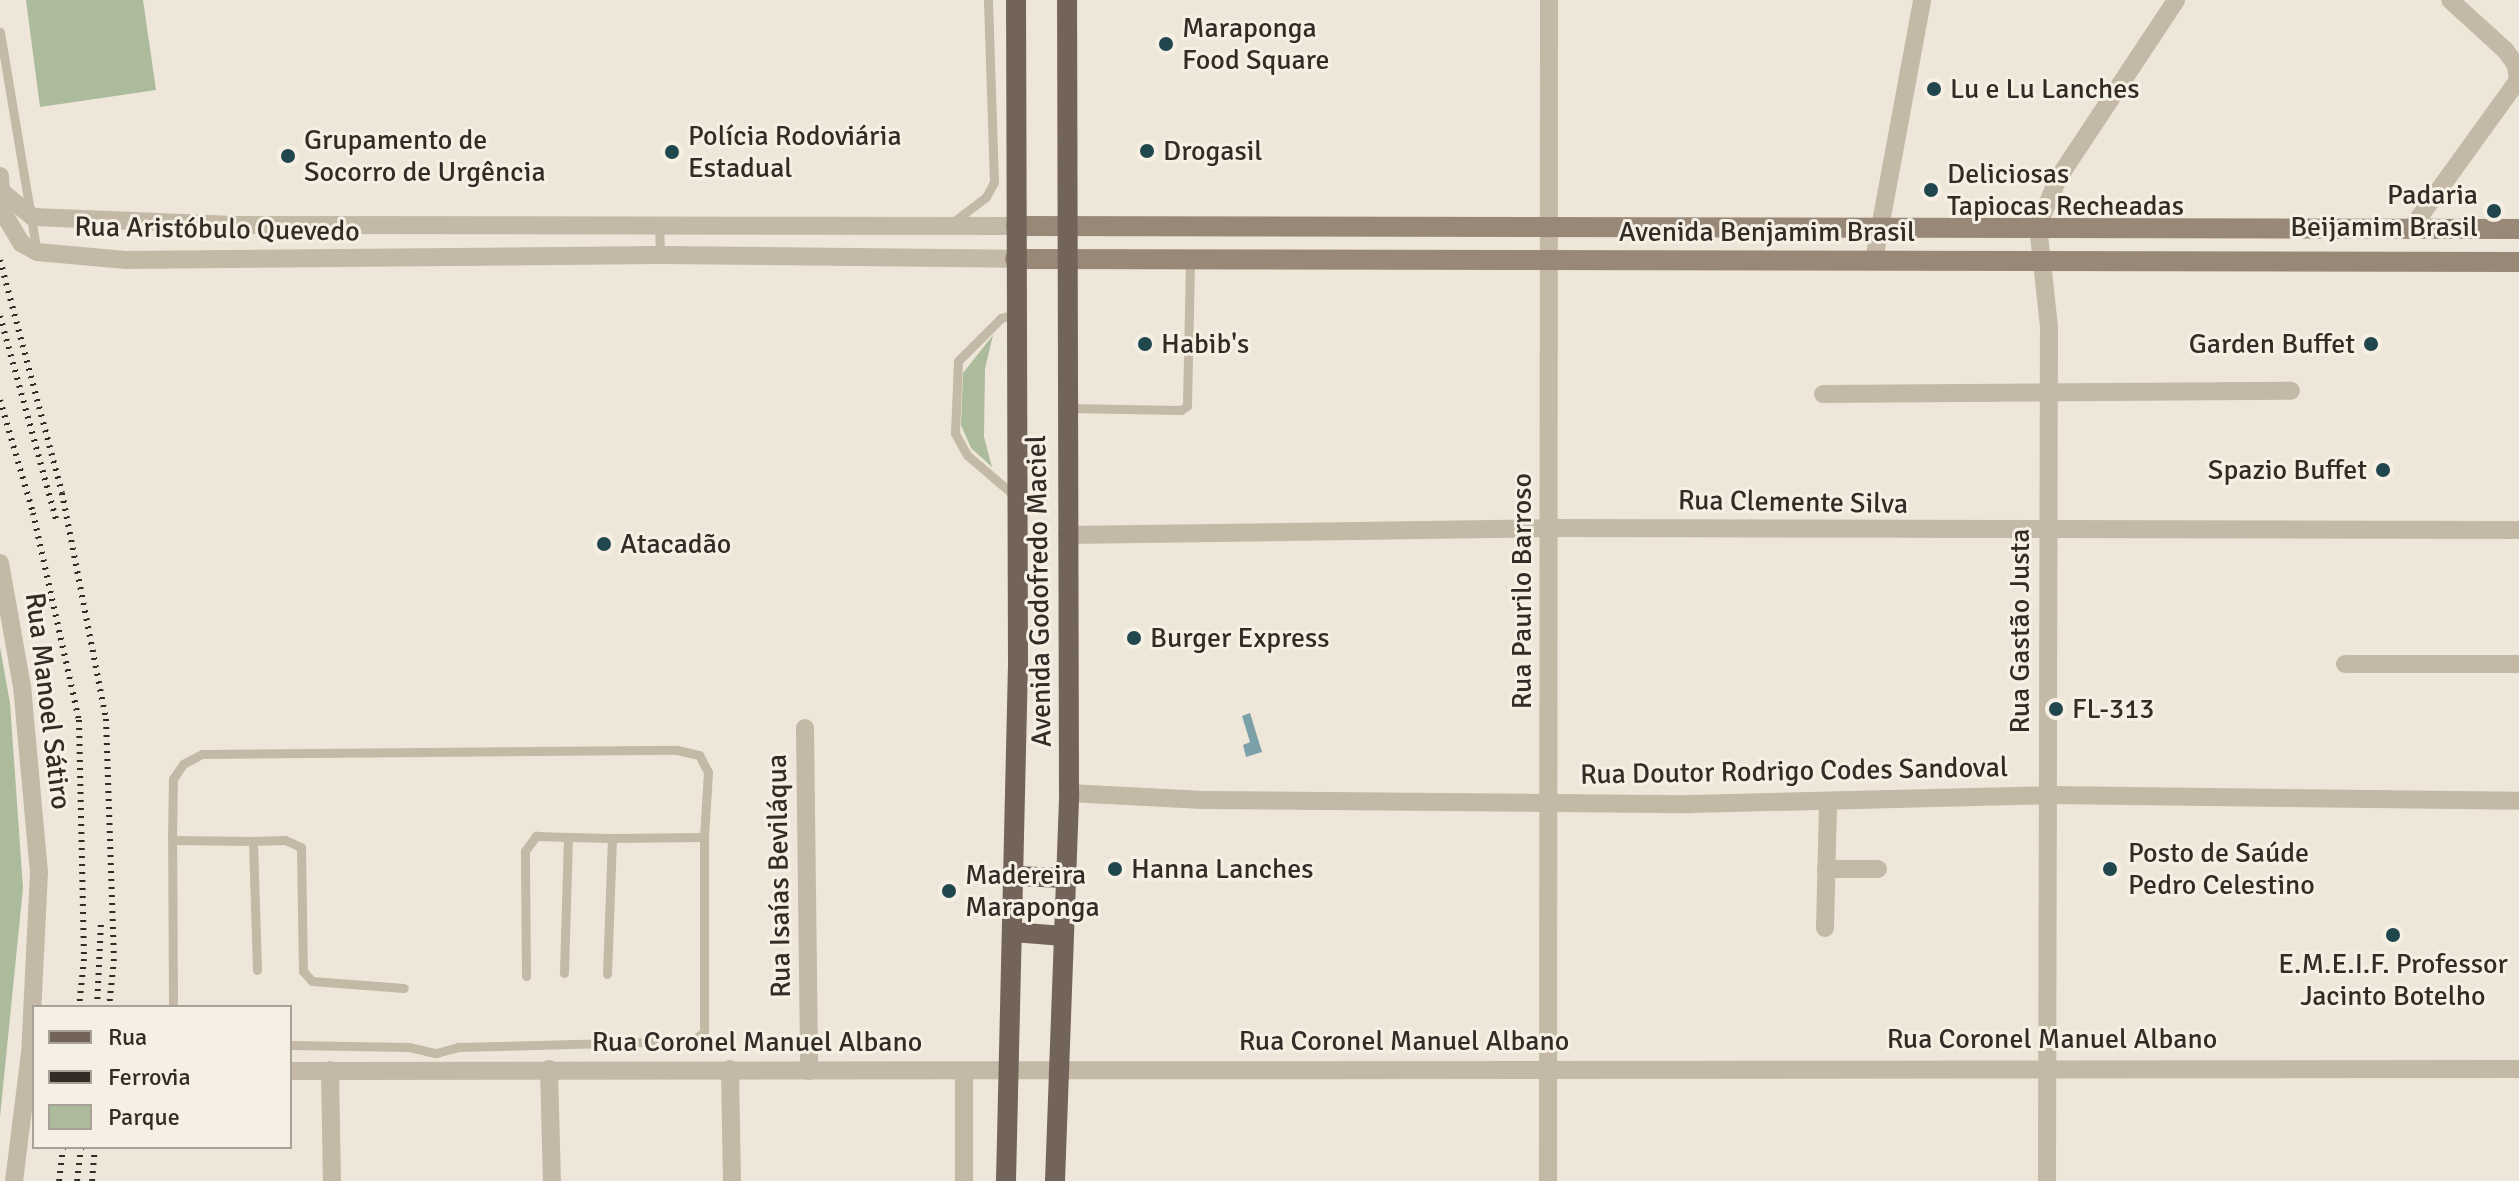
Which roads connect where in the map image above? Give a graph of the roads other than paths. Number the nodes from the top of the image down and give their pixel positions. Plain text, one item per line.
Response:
1 (988, 0) edge
2 (1016, 0) edge
3 (1067, 0) edge
4 (1549, 0) edge
5 (1922, 0) edge
6 (2176, 0) edge
7 (2450, 0) edge
8 (0, 32) edge
9 (1, 184) edge
10 (33, 217) junction
11 (228, 225) junction
12 (659, 225) junction
13 (2038, 225) junction
14 (946, 226) junction
15 (1016, 226) junction
16 (1068, 226) junction
17 (1880, 227) junction
18 (1549, 229) junction
19 (2519, 229) edge
20 (2410, 230) junction
21 (37, 252) junction
22 (660, 255) junction
23 (1190, 258) junction
24 (1015, 259) junction
25 (1067, 259) junction
26 (1549, 259) junction
27 (228, 260) junction
28 (1874, 260) junction
29 (2519, 262) edge
30 (2044, 263) junction
31 (1015, 314) junction
32 (2291, 391) dead end
33 (2047, 392) junction
34 (1823, 394) dead end
35 (1064, 408) junction
36 (1015, 497) junction
37 (1551, 528) junction
38 (2519, 530) edge
39 (2047, 533) junction
40 (1067, 535) junction
41 (0, 563) edge
42 (2345, 664) dead end
43 (2519, 664) edge
44 (805, 728) dead end
45 (1069, 793) junction
46 (2049, 795) junction
47 (1550, 801) junction
48 (2519, 801) edge
49 (1828, 802) junction
50 (568, 837) junction
51 (704, 837) junction
52 (612, 838) junction
53 (172, 840) junction
54 (253, 841) junction
55 (1826, 869) junction
56 (1878, 869) dead end
57 (1013, 876) junction
58 (1064, 878) junction
59 (1825, 928) dead end
60 (1013, 932) junction
61 (1063, 936) junction
62 (257, 970) dead end
63 (564, 973) dead end
64 (607, 974) dead end
65 (526, 976) dead end
66 (404, 988) dead end
67 (32, 1005) edge
68 (173, 1005) edge
69 (32, 1013) edge
70 (292, 1045) edge
71 (436, 1062) junction
72 (2047, 1066) junction
73 (549, 1069) junction
74 (730, 1069) junction
75 (1057, 1069) junction
76 (2519, 1069) edge
77 (330, 1070) junction
78 (1548, 1070) junction
79 (292, 1071) edge
80 (809, 1071) junction
81 (964, 1071) junction
82 (1007, 1071) junction
83 (14, 1181) edge
84 (332, 1181) edge
85 (552, 1181) edge
86 (732, 1181) edge
87 (964, 1181) edge
88 (1006, 1181) edge
89 (1055, 1181) edge
90 (1548, 1181) edge
91 (2047, 1181) edge

1 - 14 lane
2 - 15 main road, Avenida Godofredo Maciel
3 - 16 main road, Avenida Godofredo Maciel
4 - 18 street, Rua Paurilo Barroso
5 - 17 street
6 - 13 street
7 - 20 street
8 - 10 lane
9 - 10 street, Rua Aristóbulo Quevedo
9 - 21 street, Rua Aristóbulo Quevedo
10 - 11 street, Rua Aristóbulo Quevedo
10 - 21 lane
11 - 12 street, Rua Aristóbulo Quevedo
11 - 27 street
12 - 14 street, Rua Aristóbulo Quevedo
12 - 22 lane
13 - 17 main road, Avenida Benjamim Brasil
13 - 20 main road, Avenida Benjamim Brasil
13 - 30 street, Rua Gastão Justa
14 - 15 street, Rua Aristóbulo Quevedo
15 - 16 main road, Avenida Benjamim Brasil
15 - 24 main road, Avenida Godofredo Maciel
16 - 18 main road, Avenida Benjamim Brasil
16 - 25 main road, Avenida Godofredo Maciel
17 - 18 main road, Avenida Benjamim Brasil
17 - 28 street
18 - 26 street, Rua Paurilo Barroso
19 - 20 main road, Avenida Benjamim Brasil
21 - 27 street, Rua Aristóbulo Quevedo
22 - 24 street, Rua Aristóbulo Quevedo
22 - 27 street, Rua Aristóbulo Quevedo
23 - 25 main road, Avenida Benjamim Brasil
23 - 26 main road, Avenida Benjamim Brasil
23 - 35 lane
24 - 25 main road, Avenida Benjamim Brasil
24 - 31 main road, Avenida Godofredo Maciel
25 - 35 main road, Avenida Godofredo Maciel
26 - 28 main road, Avenida Benjamim Brasil
26 - 37 street, Rua Paurilo Barroso
28 - 30 main road, Avenida Benjamim Brasil
29 - 30 main road, Avenida Benjamim Brasil
30 - 33 street, Rua Gastão Justa
31 - 36 main road, Avenida Godofredo Maciel
31 - 36 lane
32 - 33 street
33 - 34 street
33 - 39 street, Rua Gastão Justa
35 - 40 main road, Avenida Godofredo Maciel
36 - 57 main road, Avenida Godofredo Maciel
37 - 39 street, Rua Clemente Silva
37 - 40 street, Rua Clemente Silva
37 - 47 street, Rua Paurilo Barroso
38 - 39 street, Rua Clemente Silva
39 - 46 street, Rua Gastão Justa
40 - 45 main road, Avenida Godofredo Maciel
41 - 67 street, Rua Manoel Sátiro
42 - 43 street
44 - 80 street, Rua Isaías Beviláqua
45 - 47 street, Rua Doutor Rodrigo Codes Sandoval
45 - 58 main road, Avenida Godofredo Maciel
46 - 48 street, Rua Doutor Rodrigo Codes Sandoval
46 - 49 street, Rua Doutor Rodrigo Codes Sandoval
46 - 72 street, Rua Gastão Justa
47 - 49 street, Rua Doutor Rodrigo Codes Sandoval
47 - 78 street, Rua Paurilo Barroso
49 - 55 street
50 - 52 lane
50 - 63 lane
50 - 65 lane
51 - 52 lane
51 - 53 lane
51 - 71 lane
52 - 64 lane
53 - 54 lane
53 - 68 lane
54 - 62 lane
54 - 66 lane
55 - 56 street
55 - 59 street
57 - 58 main road
57 - 60 main road, Avenida Godofredo Maciel
58 - 61 main road, Avenida Godofredo Maciel
60 - 61 main road
60 - 82 main road, Avenida Godofredo Maciel
61 - 75 main road, Avenida Godofredo Maciel
69 - 83 street, Rua Manoel Sátiro
70 - 71 lane
71 - 73 street, Rua Coronel Manuel Albano
71 - 77 street, Rua Coronel Manuel Albano
72 - 76 street, Rua Coronel Manuel Albano
72 - 78 street, Rua Coronel Manuel Albano
72 - 91 street, Rua Gastão Justa
73 - 74 street, Rua Coronel Manuel Albano
73 - 85 street
74 - 80 street, Rua Coronel Manuel Albano
74 - 86 street
75 - 78 street, Rua Coronel Manuel Albano
75 - 82 street, Rua Coronel Manuel Albano
75 - 89 main road, Avenida Godofredo Maciel
77 - 79 street, Rua Coronel Manuel Albano
77 - 84 street
78 - 90 street, Rua Paurilo Barroso
80 - 81 street, Rua Coronel Manuel Albano
81 - 82 street, Rua Coronel Manuel Albano
81 - 87 street
82 - 88 main road, Avenida Godofredo Maciel

